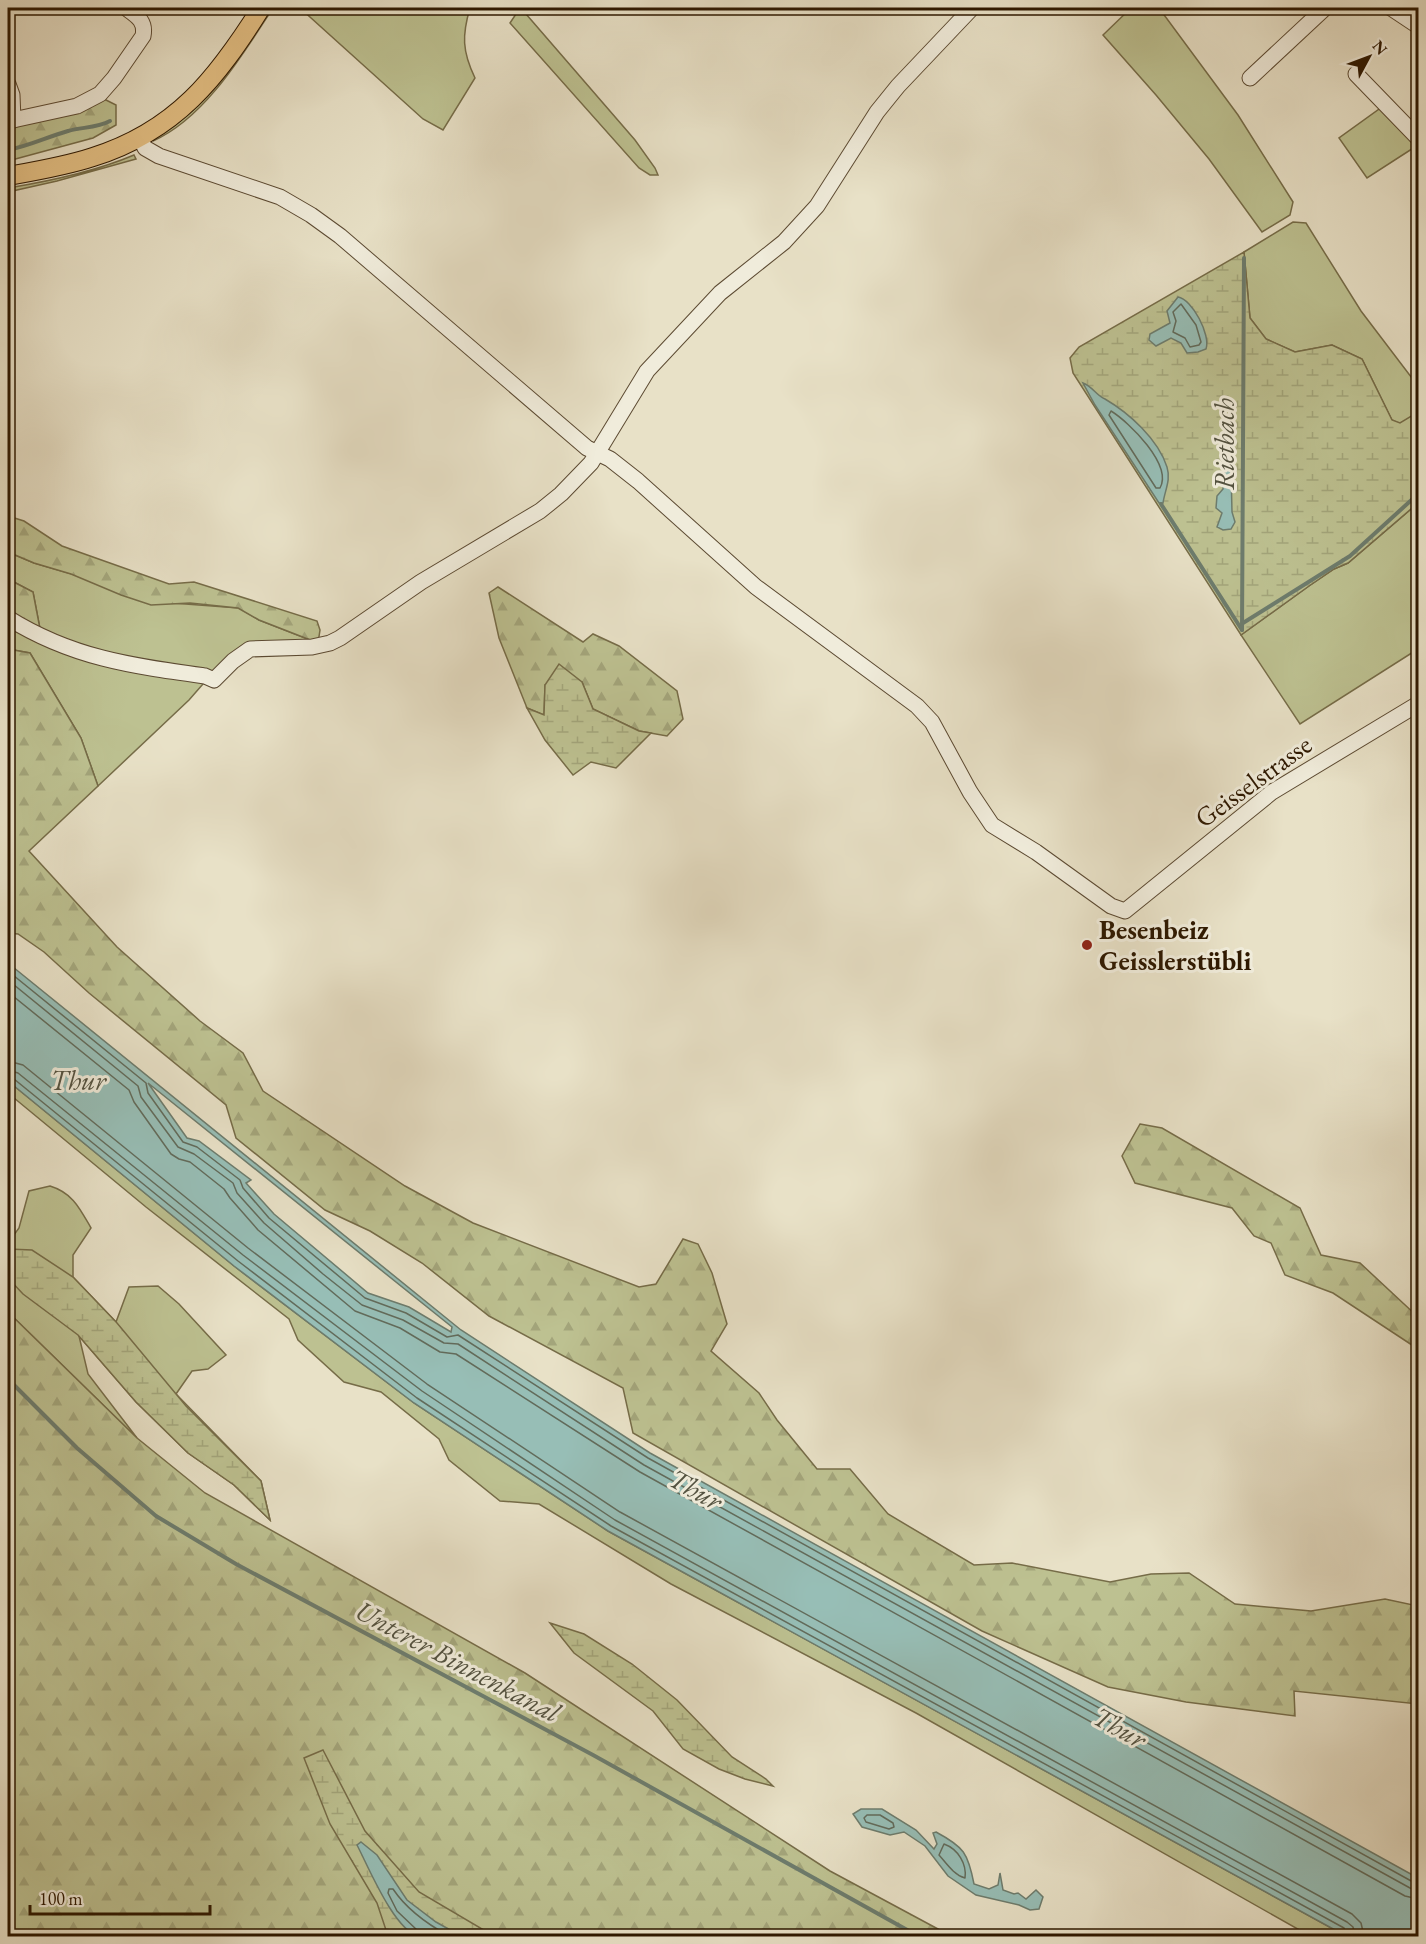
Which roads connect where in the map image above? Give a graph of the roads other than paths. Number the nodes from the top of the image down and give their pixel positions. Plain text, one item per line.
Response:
1 (126, 8) edge
2 (261, 8) edge
3 (972, 8) edge
4 (1325, 8) edge
5 (1391, 8) edge
6 (1419, 26) edge
7 (1356, 74) dead end
8 (1250, 78) dead end
9 (8, 84) edge
10 (10, 121) edge
11 (140, 138) junction
12 (1419, 138) edge
13 (8, 176) edge
14 (598, 453) junction
15 (8, 618) edge
16 (1419, 704) edge

1 - 10 street
2 - 11 main road
3 - 14 street
4 - 8 street
5 - 6 street
7 - 12 street
9 - 10 street
11 - 13 main road
11 - 14 street
14 - 15 street
14 - 16 street, Geisselstrasse

